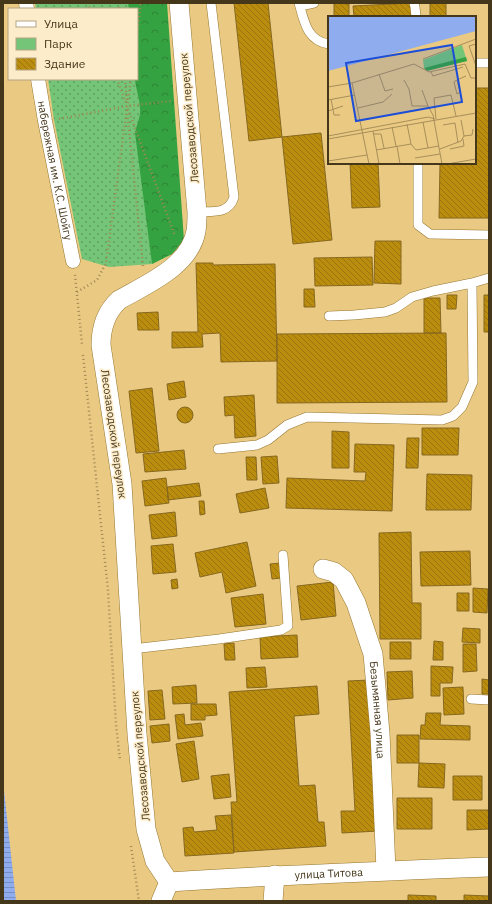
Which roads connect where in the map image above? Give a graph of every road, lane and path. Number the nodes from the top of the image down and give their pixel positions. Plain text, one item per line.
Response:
1 (141, 3) edge
2 (180, 3) edge
3 (211, 3) edge
4 (314, 3) edge
5 (414, 3) edge
6 (300, 4) edge
7 (416, 16) edge
8 (138, 26) edge
9 (328, 44) edge
10 (476, 63) edge
11 (489, 63) edge
12 (38, 80) edge
13 (117, 80) edge
14 (125, 80) edge
15 (131, 80) edge
16 (187, 98) junction
17 (127, 106) junction
18 (45, 122) junction
19 (418, 164) edge
20 (197, 212) junction
21 (489, 236) edge
22 (183, 257) junction
23 (73, 261) joint
24 (489, 278) edge
25 (472, 283) junction
26 (145, 285) junction
27 (77, 292) junction
28 (328, 316) dead end
29 (82, 346) dead end
30 (83, 354) dead end
31 (218, 449) dead end
32 (283, 555) dead end
33 (323, 569) dead end
34 (132, 649) junction
35 (471, 699) dead end
36 (489, 700) edge
37 (120, 762) dead end
38 (130, 843) dead end
39 (489, 867) edge
40 (386, 870) junction
41 (275, 875) junction
42 (169, 882) junction
43 (139, 901) edge
44 (161, 901) edge
45 (273, 901) edge

1 - 8 path
2 - 16 street, Лесозаводской переулок
3 - 20 lane
4 - 6 lane
5 - 7 lane
6 - 9 lane
10 - 11 lane
12 - 18 street, набережная им. К.С. Шойгу
13 - 17 path
14 - 17 path
15 - 17 path
16 - 17 path
16 - 20 street, Лесозаводской переулок
17 - 18 path
17 - 22 path
17 - 26 path
17 - 27 path
18 - 23 street, набережная им. К.С. Шойгу
19 - 21 lane
20 - 22 street, Лесозаводской переулок
22 - 26 street, Лесозаводской переулок
23 - 27 path
24 - 25 lane
25 - 28 lane
25 - 31 lane
26 - 34 street, Лесозаводской переулок
27 - 29 path
30 - 37 path
32 - 34 lane
33 - 40 street, Безымянная улица
34 - 42 street, Лесозаводской переулок
35 - 36 lane
38 - 43 path
39 - 40 street, улица Титова
40 - 41 street, улица Титова
41 - 42 street, улица Титова
41 - 45 street
42 - 44 street

